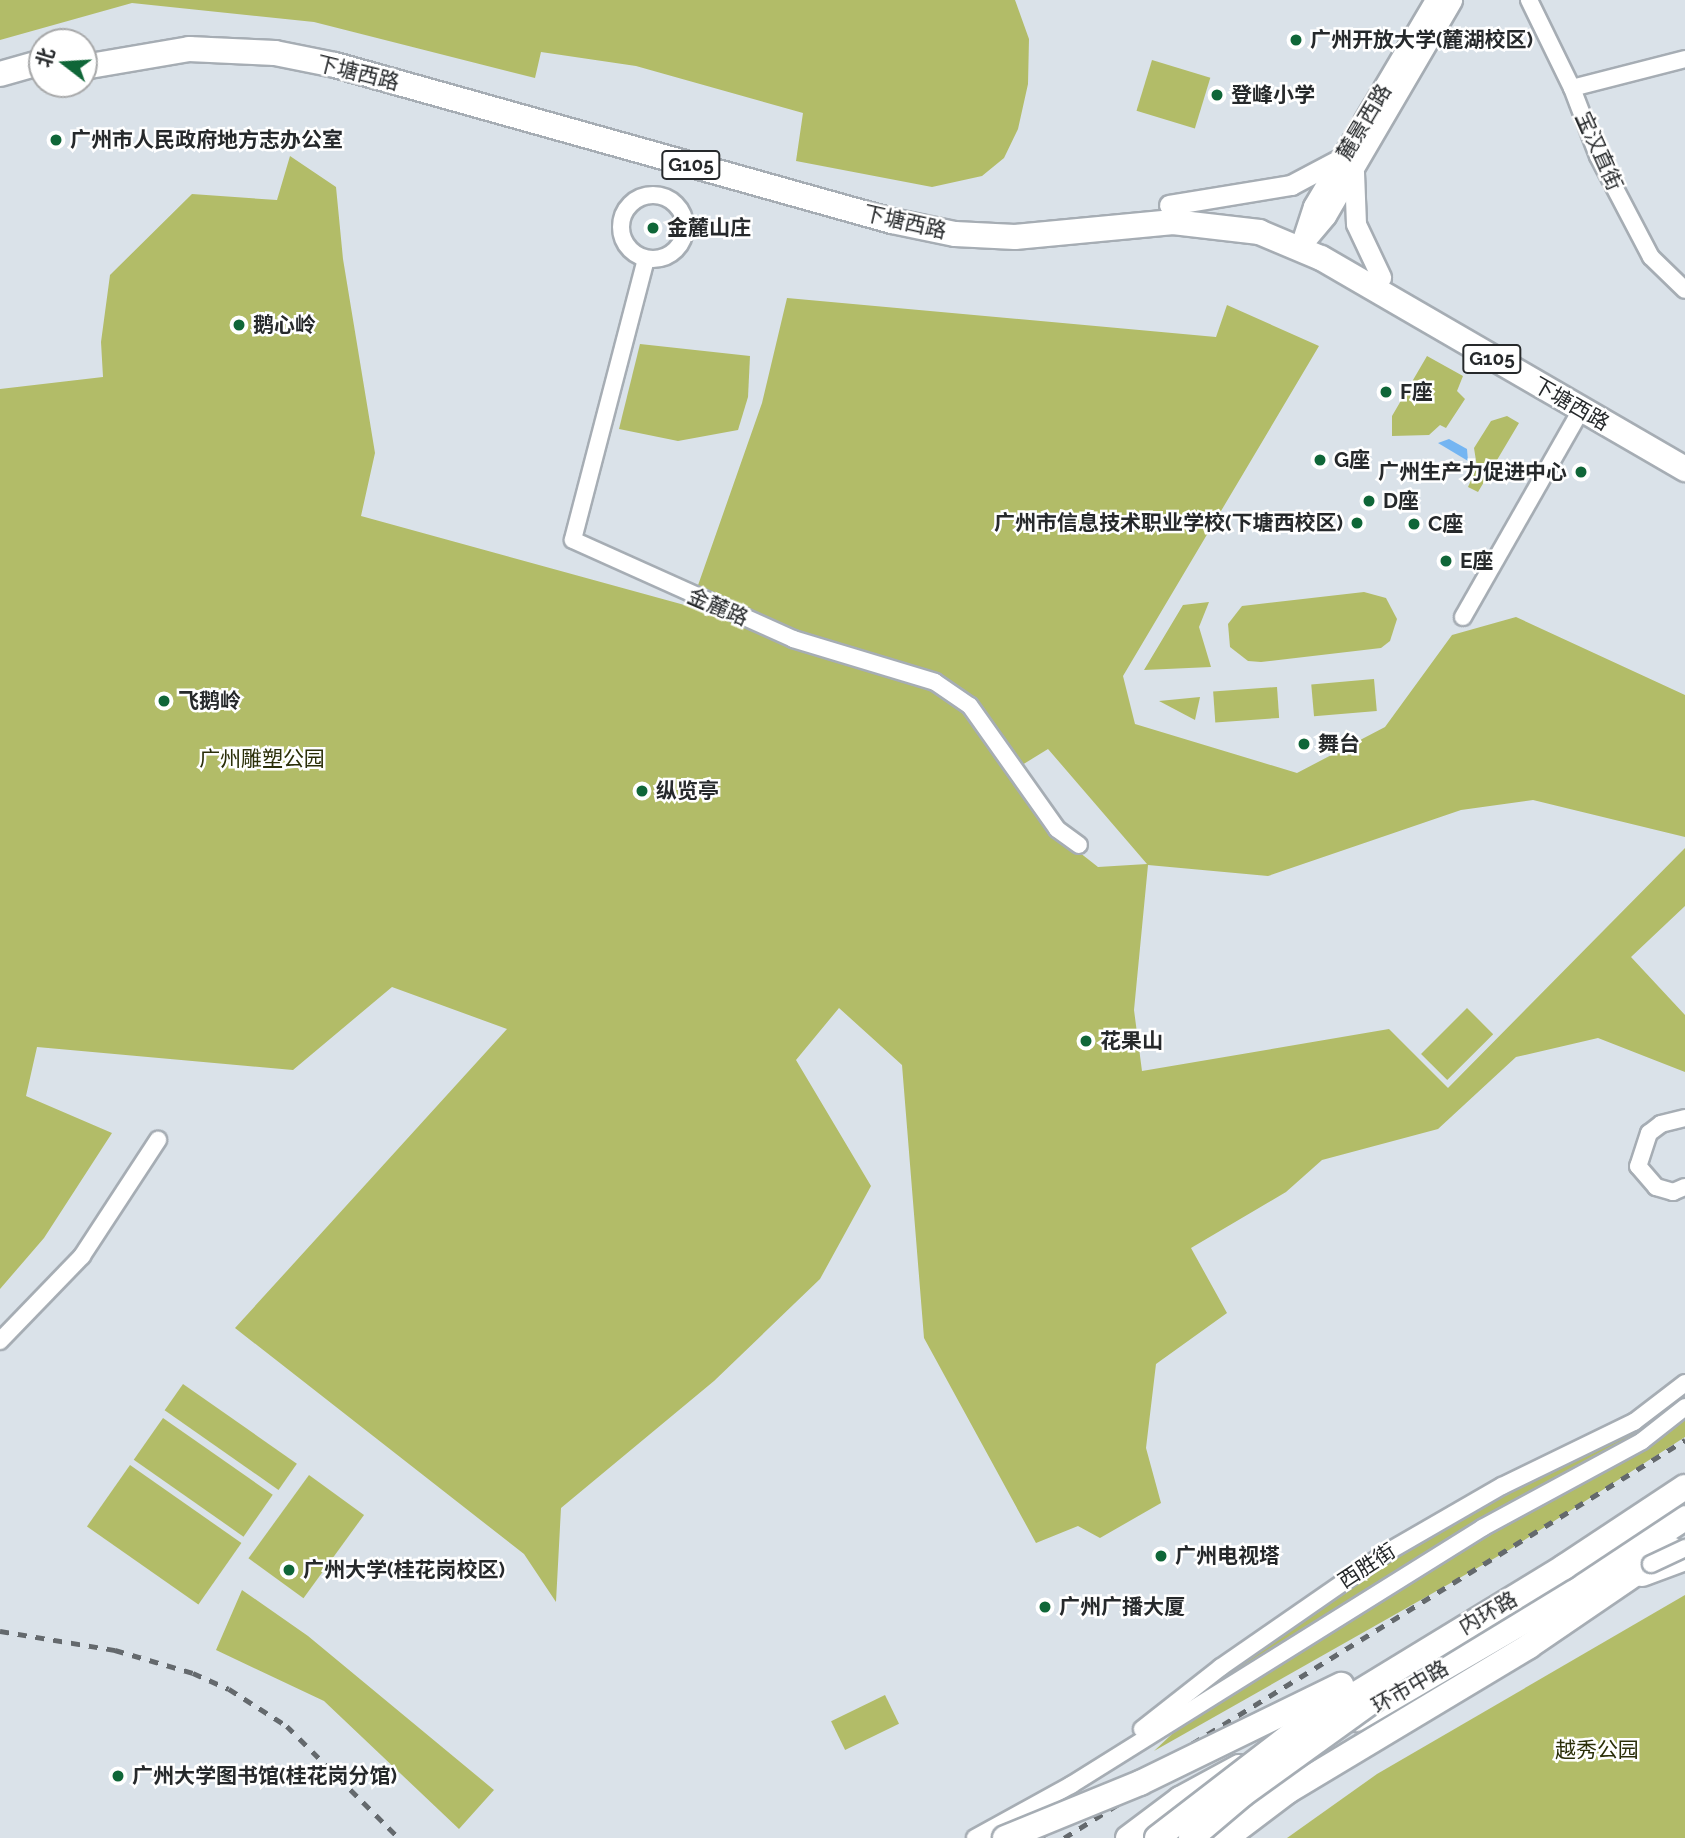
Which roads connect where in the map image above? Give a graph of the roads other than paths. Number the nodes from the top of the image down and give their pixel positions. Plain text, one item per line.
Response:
1 (1435, 0) edge
2 (1452, 0) edge
3 (1529, 0) edge
4 (98, 49) edge
5 (1685, 59) edge
6 (98, 65) edge
7 (28, 66) edge
8 (0, 74) edge
9 (28, 83) edge
10 (1572, 88) junction
11 (0, 90) edge
12 (1348, 164) junction
13 (1169, 205) junction
14 (1305, 238) junction
15 (646, 259) junction
16 (1381, 277) junction
17 (1685, 290) edge
18 (1581, 410) junction
19 (1685, 452) edge
20 (1685, 469) edge
21 (1462, 617) dead end
22 (1079, 845) dead end
23 (1685, 1118) edge
24 (158, 1140) dead end
25 (1685, 1187) edge
26 (0, 1341) edge
27 (1685, 1383) edge
28 (1685, 1407) edge
29 (1685, 1487) edge
30 (1685, 1494) edge
31 (1685, 1504) edge
32 (1685, 1518) edge
33 (1685, 1539) edge
34 (1685, 1548) edge
35 (1685, 1558) edge
36 (1641, 1570) junction
37 (1486, 1614) junction
38 (1381, 1692) junction
39 (1301, 1750) junction
40 (1071, 1785) junction
41 (1180, 1799) junction
42 (975, 1838) edge
43 (1005, 1838) edge
44 (1128, 1838) edge
45 (1157, 1838) edge
46 (1172, 1838) edge
47 (1191, 1838) edge
48 (1226, 1838) edge

1 - 12 street, 麓景西路
2 - 12 street, 麓景西路
3 - 10 street, 宝汉直街
4 - 13 main road, 下塘西路 / G105
5 - 10 street
6 - 14 main road, 下塘西路 / G105
7 - 8 main road
9 - 11 main road
10 - 17 street, 宝汉直街
12 - 13 street
12 - 14 street
12 - 16 street
13 - 14 main road, 下塘西路 / G105
14 - 16 main road, 下塘西路 / G105
14 - 18 main road, 下塘西路 / G105
15 - 15 street
15 - 22 street, 金麓路
16 - 19 main road, 下塘西路 / G105
18 - 20 main road, 下塘西路 / G105
18 - 21 street
23 - 25 street
24 - 26 street
27 - 40 street, 西胜街
28 - 40 street, 西胜街
29 - 37 main road, 内环路, bridge
30 - 38 main road
31 - 47 main road, 内环路, bridge
32 - 38 main road, 环市中路
33 - 36 main road, 环市中路
34 - 36 street, bridge
35 - 36 main road
36 - 48 main road, 环市中路
37 - 43 main road, bridge
37 - 45 main road, 内环路, bridge
38 - 39 main road, 环市中路
38 - 41 main road
39 - 41 main road, 环市中路
39 - 46 main road
40 - 42 street, 西胜街
41 - 44 main road, 环市中路

